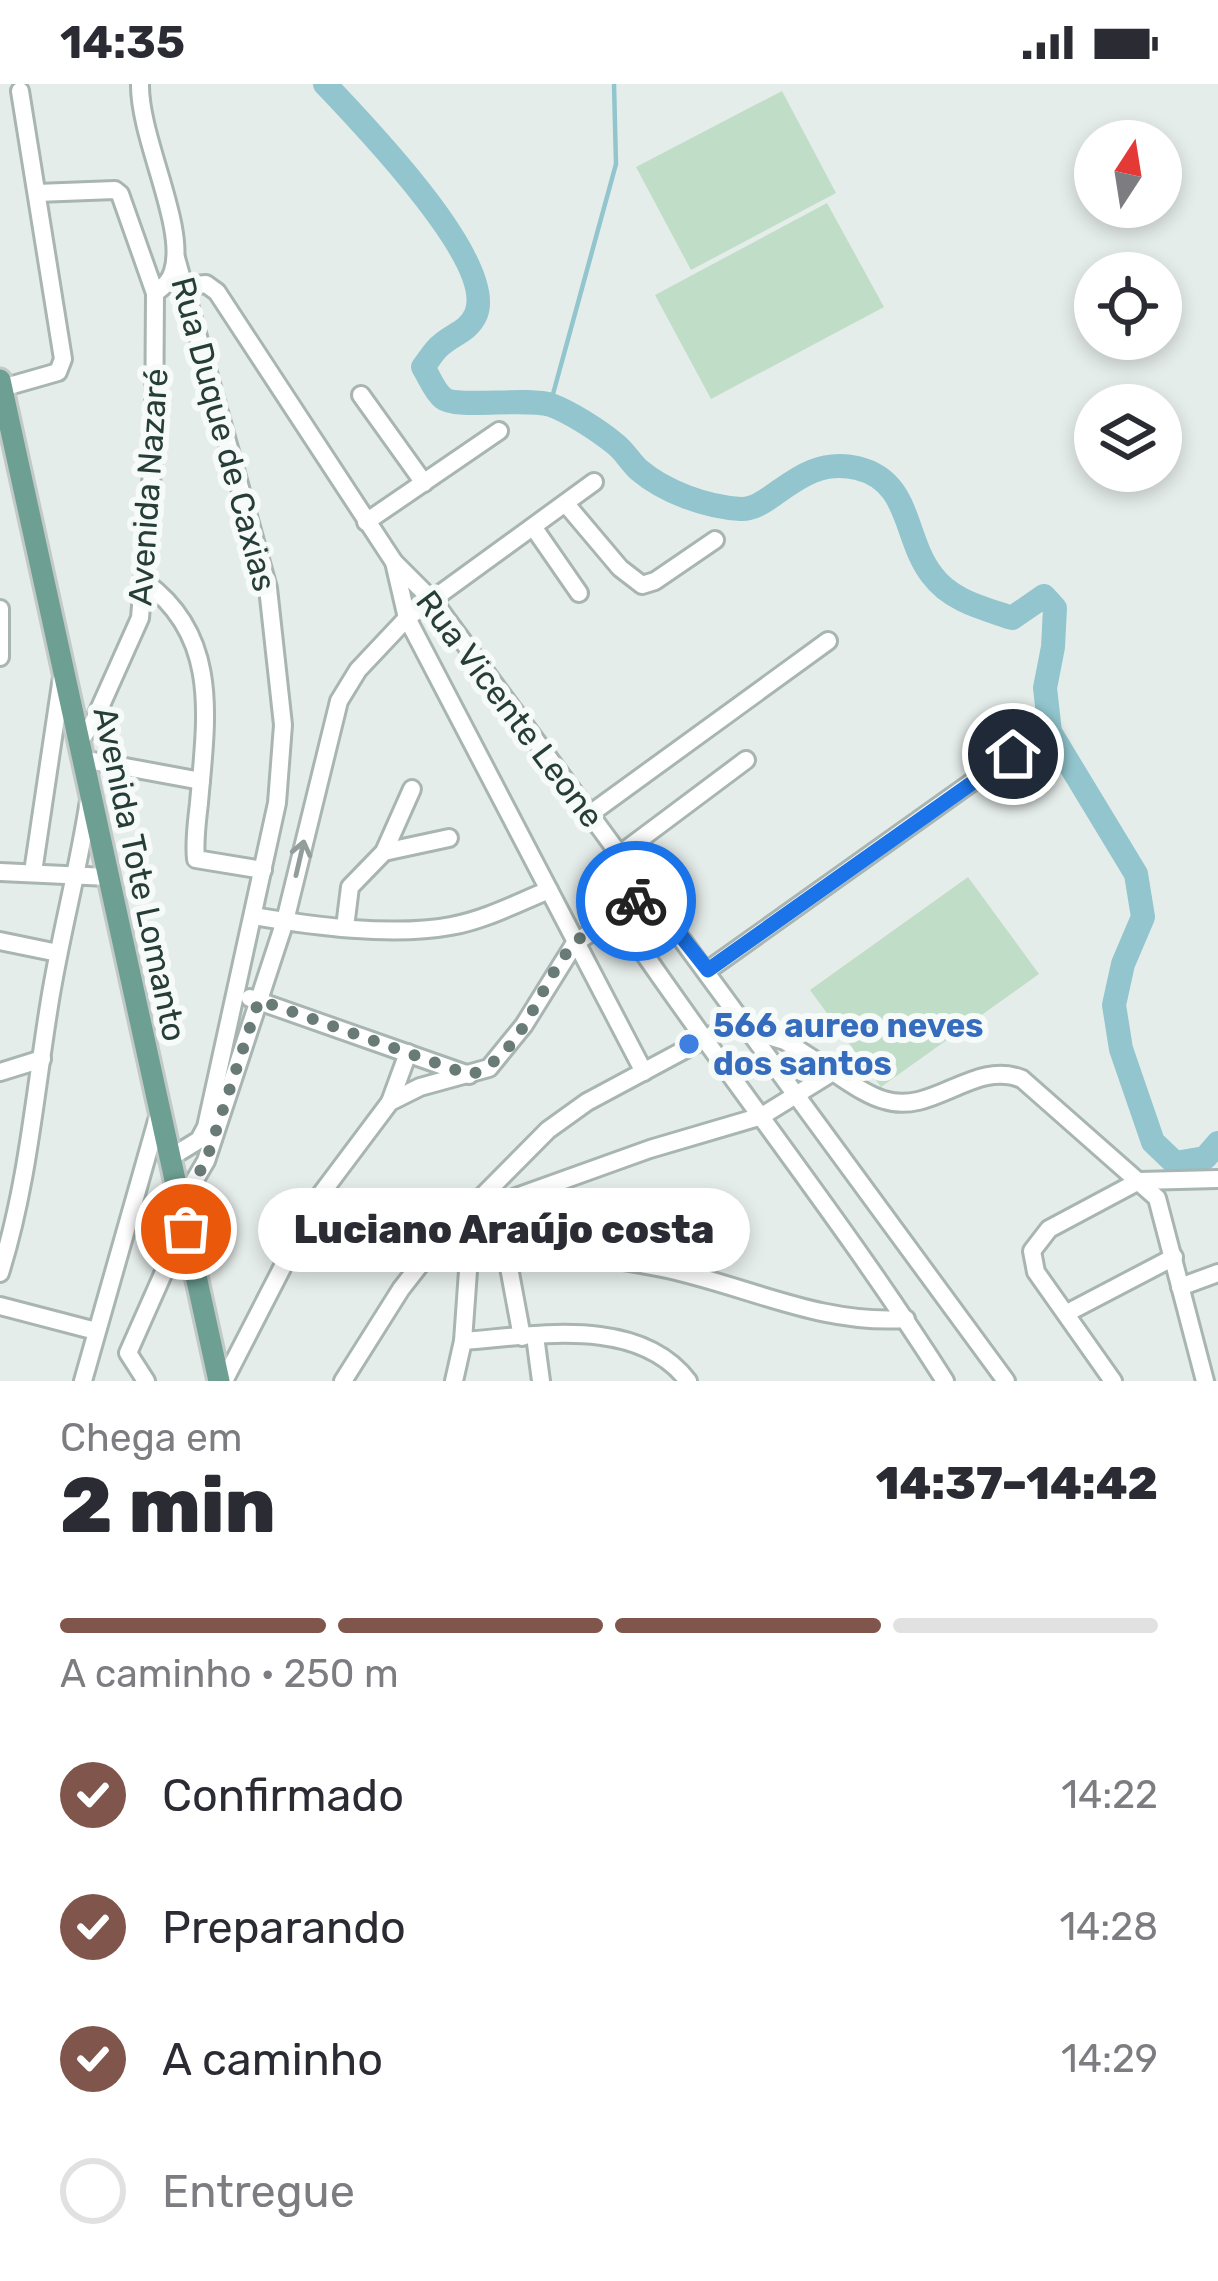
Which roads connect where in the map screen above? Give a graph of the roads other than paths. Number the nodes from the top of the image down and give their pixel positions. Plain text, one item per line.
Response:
1 (129, 84) edge
2 (140, 84) edge
3 (20, 91) dead end
4 (140, 112) junction
5 (37, 194) junction
6 (176, 258) junction
7 (183, 286) junction
8 (155, 293) junction
9 (1, 384) edge
10 (361, 394) dead end
11 (499, 431) dead end
12 (594, 482) dead end
13 (424, 484) junction
14 (566, 504) junction
15 (366, 522) junction
16 (534, 528) junction
17 (715, 539) dead end
18 (394, 562) junction
19 (146, 582) junction
20 (579, 593) dead end
21 (434, 602) junction
22 (0, 609) edge
23 (407, 619) junction
24 (2, 629) edge
25 (828, 640) dead end
26 (0, 657) edge
27 (63, 669) junction
28 (80, 751) junction
29 (1013, 754) dead end
30 (746, 760) dead end
31 (201, 781) junction
32 (412, 789) dead end
33 (91, 793) junction
34 (277, 803) junction
35 (310, 809) junction
36 (590, 814) junction
37 (449, 838) dead end
38 (384, 852) junction
39 (620, 855) junction
40 (263, 870) junction
41 (0, 872) edge
42 (33, 872) junction
43 (78, 874) junction
44 (108, 877) junction
45 (549, 890) junction
46 (648, 894) junction
47 (617, 914) junction
48 (253, 916) junction
49 (285, 922) junction
50 (345, 927) junction
51 (0, 941) edge
52 (574, 943) junction
53 (58, 953) junction
54 (708, 970) junction
55 (236, 994) junction
56 (259, 1000) junction
57 (746, 1025) junction
58 (702, 1040) junction
59 (408, 1053) junction
60 (42, 1059) junction
61 (0, 1072) edge
62 (644, 1072) junction
63 (833, 1072) junction
64 (470, 1075) junction
65 (796, 1094) junction
66 (390, 1102) junction
67 (762, 1115) junction
68 (158, 1117) junction
69 (211, 1130) junction
70 (168, 1159) junction
71 (1218, 1179) edge
72 (1138, 1180) junction
73 (180, 1205) junction
74 (463, 1216) junction
75 (440, 1239) junction
76 (470, 1243) junction
77 (505, 1246) junction
78 (175, 1247) dead end
79 (1174, 1257) junction
80 (0, 1273) edge
81 (1218, 1273) edge
82 (1180, 1287) junction
83 (0, 1306) edge
84 (1067, 1312) junction
85 (906, 1319) junction
86 (96, 1330) junction
87 (528, 1336) junction
88 (463, 1341) junction
89 (1208, 1372) edge
90 (83, 1381) edge
91 (146, 1381) edge
92 (221, 1381) edge
93 (343, 1381) edge
94 (454, 1381) edge
95 (542, 1381) edge
96 (688, 1381) edge
97 (945, 1381) edge
98 (1006, 1381) edge
99 (1113, 1381) edge

1 - 4 street
2 - 4 street
3 - 5 street
4 - 6 street
5 - 8 street
5 - 9 street
6 - 7 street, Rua Duque de Caxias
6 - 8 street
7 - 15 street
7 - 34 street, Rua Duque de Caxias
8 - 19 street, Avenida Nazaré
9 - 27 main road, Avenida Tote Lomanto
10 - 13 street
11 - 13 street
12 - 14 street, Rua Duque de Caxias
13 - 15 street
14 - 16 street, Rua Duque de Caxias
14 - 17 street
15 - 18 street
16 - 20 street
16 - 21 street, Rua Duque de Caxias
18 - 21 street, Rua Vicente Leone
18 - 23 street
19 - 28 street, Avenida Nazaré
19 - 31 street
21 - 23 street, Rua Duque de Caxias
21 - 36 street, Rua Vicente Leone
22 - 24 street
23 - 35 street, Rua Duque de Caxias
23 - 45 street
24 - 26 street
25 - 36 street
27 - 28 main road, Avenida Tote Lomanto
27 - 42 street
28 - 31 street
28 - 33 main road, Avenida Tote Lomanto
29 - 54 street
30 - 39 street
31 - 40 street
32 - 38 street
33 - 43 street
33 - 44 main road, Avenida Tote Lomanto
34 - 35 street
34 - 40 street, Rua Duque de Caxias
49 -> 35 street, Rua Duque de Caxias
36 - 39 street, Rua Vicente Leone
37 - 38 street
38 - 50 street
39 - 46 street, Rua Vicente Leone
40 - 48 street, Rua Duque de Caxias
41 - 42 street
42 - 43 street
43 - 44 street
43 - 53 street
44 - 68 main road, Avenida Tote Lomanto
45 - 50 street
45 - 52 street
46 - 47 street
46 - 54 street, Rua Vicente Leone
47 - 52 street
47 - 58 street
48 - 49 street
48 - 55 street, Rua Duque de Caxias
49 - 50 street
49 - 56 street, Rua Duque de Caxias
51 - 53 street
52 - 62 street
52 - 64 street
53 - 60 street
54 - 57 street, Rua Vicente Leone
55 - 56 street
55 - 69 street, Rua Duque de Caxias
56 - 59 street
56 - 69 street, Rua Duque de Caxias
57 - 58 street
57 - 63 street
57 - 65 street, Rua Vicente Leone
58 - 62 street
58 - 67 street
59 - 64 street
59 - 66 street
60 - 61 street
60 - 80 street
62 - 74 street
63 - 65 street
63 - 72 street
64 - 66 street
65 - 67 street
65 - 98 street, Rua Vicente Leone
66 - 92 street
67 - 74 street
67 - 85 street
68 - 70 main road, Avenida Tote Lomanto
68 - 86 street
69 - 70 street
69 - 73 street, Rua Duque de Caxias
70 - 73 main road, Avenida Tote Lomanto
71 - 72 street
72 - 79 street
72 - 84 street
73 - 92 main road, Avenida Tote Lomanto
74 - 75 street
75 - 76 street
75 - 93 street
76 - 77 street
76 - 88 street
77 - 85 street
77 - 87 street
78 - 91 street
79 - 82 street
79 - 84 street
81 - 82 street
82 - 89 street
83 - 86 street
84 - 99 street
85 - 97 street
86 - 90 street
87 - 88 street
87 - 95 street
87 - 96 street
88 - 94 street

